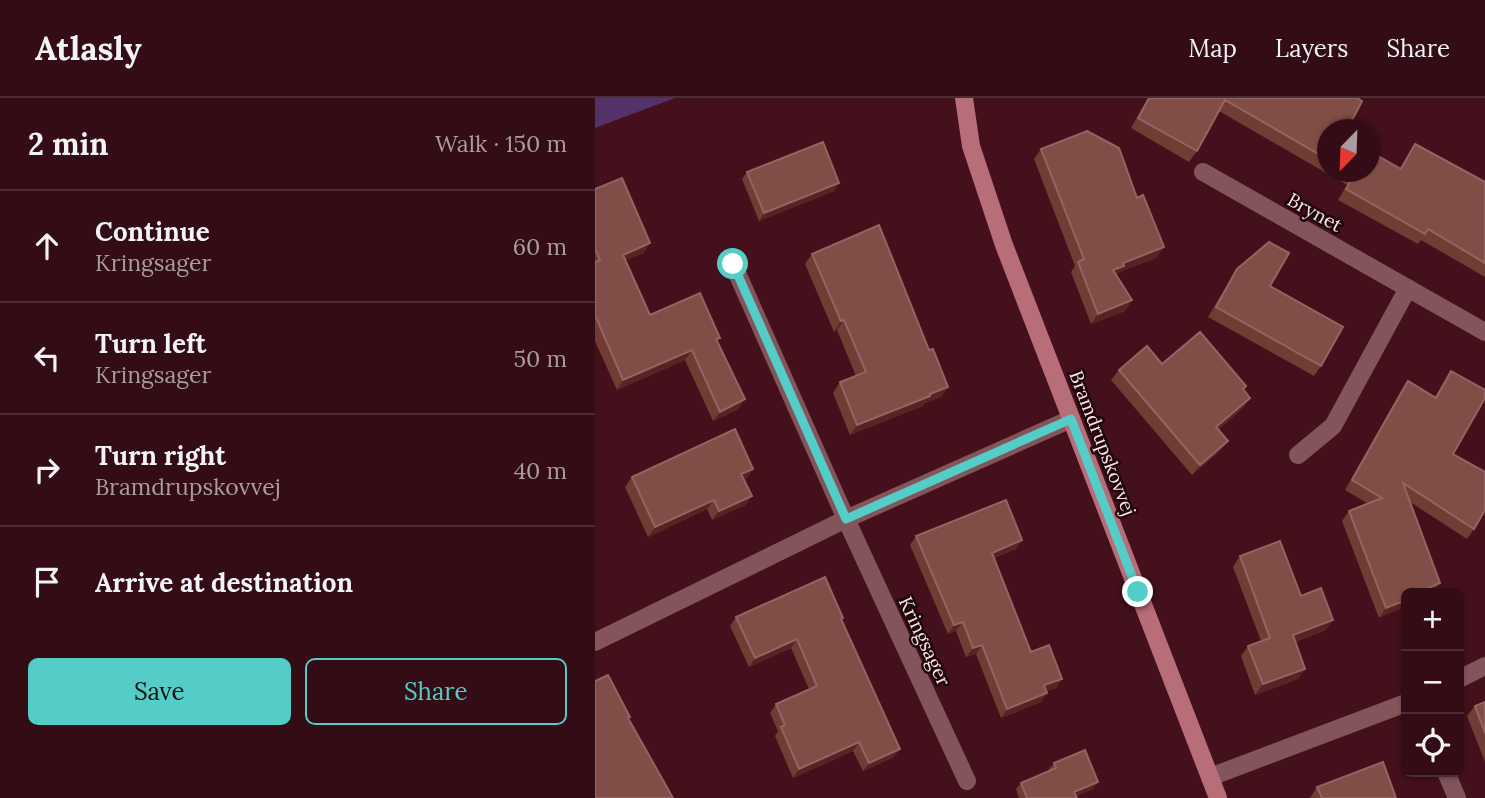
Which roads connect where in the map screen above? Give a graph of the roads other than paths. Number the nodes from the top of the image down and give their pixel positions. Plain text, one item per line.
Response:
1 (964, 98) edge
2 (1203, 172) dead end
3 (733, 264) dead end
4 (1408, 288) junction
5 (1485, 332) edge
6 (1071, 419) junction
7 (1298, 454) dead end
8 (846, 519) junction
9 (595, 642) edge
10 (1485, 666) edge
11 (1464, 676) edge
12 (1401, 706) edge
13 (1209, 777) junction
14 (1448, 777) edge
15 (967, 781) dead end
16 (1218, 798) edge
17 (1457, 798) edge

1 - 6 street, Bramdrupskovvej
2 - 4 street, Brynet
3 - 8 street, Kringsager
4 - 5 street, Brynet
4 - 7 street
6 - 8 street
6 - 13 street, Bramdrupskovvej
8 - 9 street
8 - 15 street, Kringsager
10 - 11 street
12 - 13 street
13 - 16 street, Bramdrupskovvej
14 - 17 street

